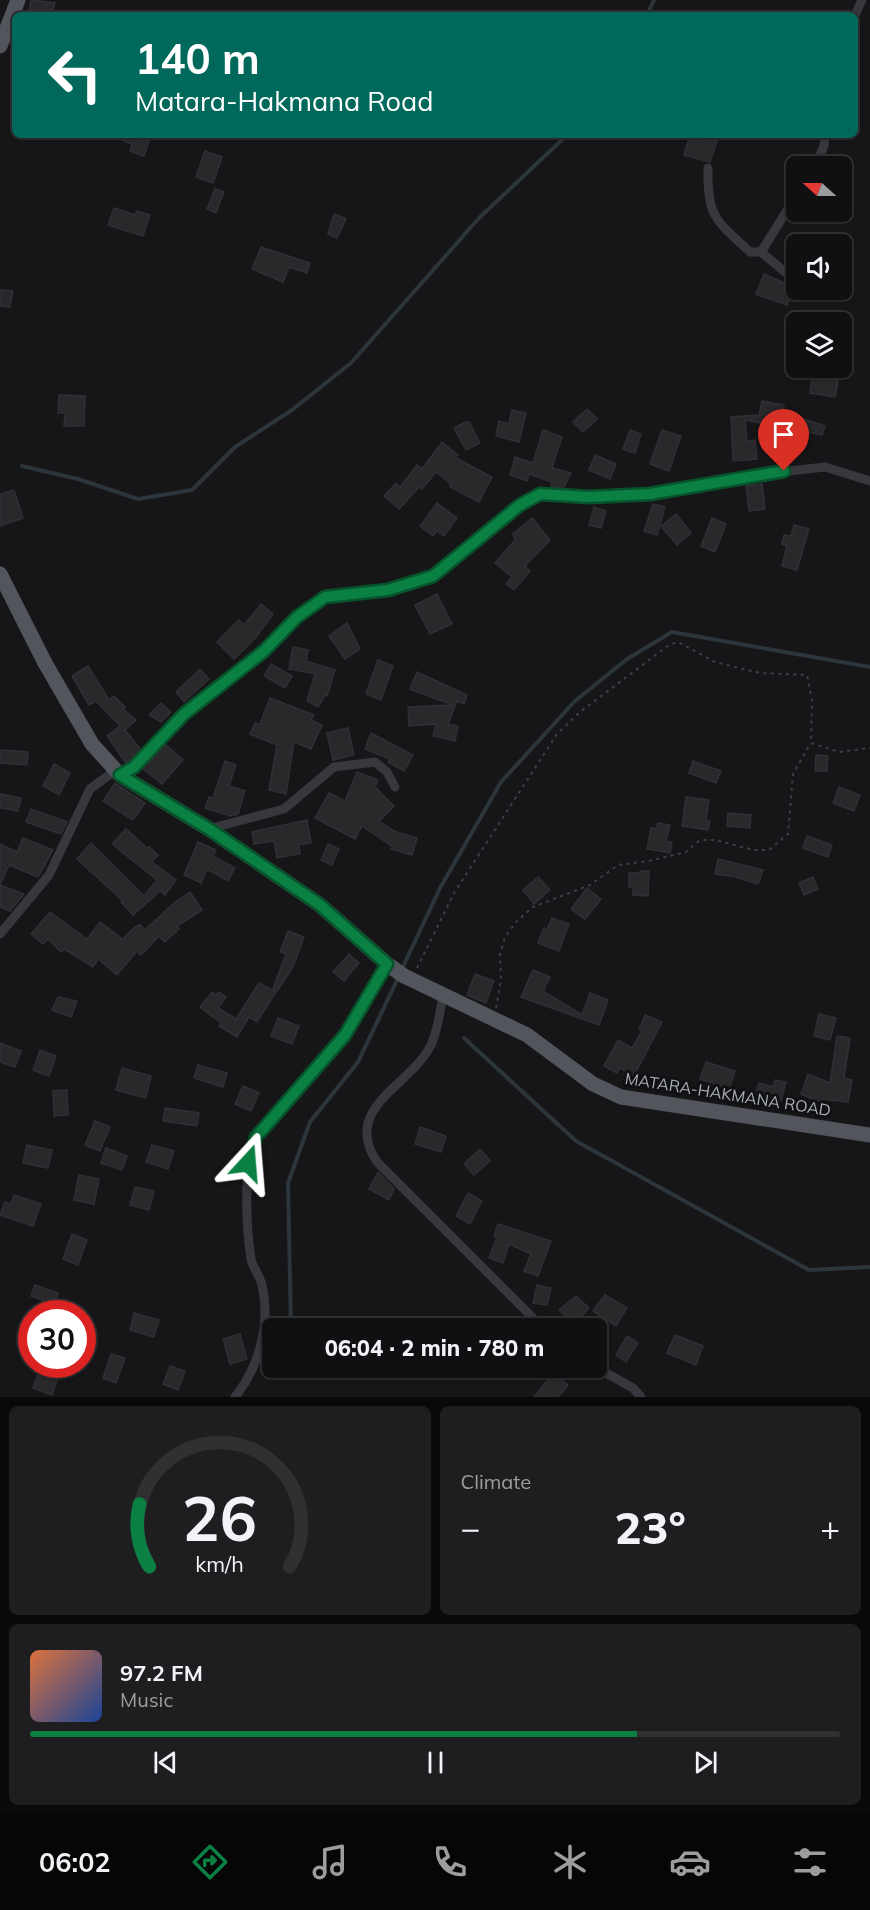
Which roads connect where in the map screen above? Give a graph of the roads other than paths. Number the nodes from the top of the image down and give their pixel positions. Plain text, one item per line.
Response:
1 (12, 15) edge
2 (0, 46) edge
3 (825, 138) edge
4 (820, 156) edge
5 (708, 168) dead end
6 (786, 212) edge
7 (761, 252) junction
8 (786, 273) edge
9 (870, 481) edge
10 (0, 574) edge
11 (118, 772) junction
12 (395, 788) dead end
13 (209, 829) junction
14 (0, 934) edge
15 (387, 964) junction
16 (443, 995) junction
17 (870, 1135) edge
18 (533, 1318) edge
19 (607, 1374) edge
20 (235, 1397) edge
21 (641, 1397) edge

1 - 2 main road
3 - 4 street
5 - 7 street
6 - 7 street
7 - 8 street
9 - 11 street
10 - 11 main road, MATARA-HAKMANA ROAD
11 - 13 main road, MATARA-HAKMANA ROAD
11 - 14 street
12 - 13 street
13 - 15 main road, MATARA-HAKMANA ROAD
15 - 16 main road, MATARA-HAKMANA ROAD
15 - 20 street
16 - 17 main road, MATARA-HAKMANA ROAD
16 - 18 street
19 - 21 street

